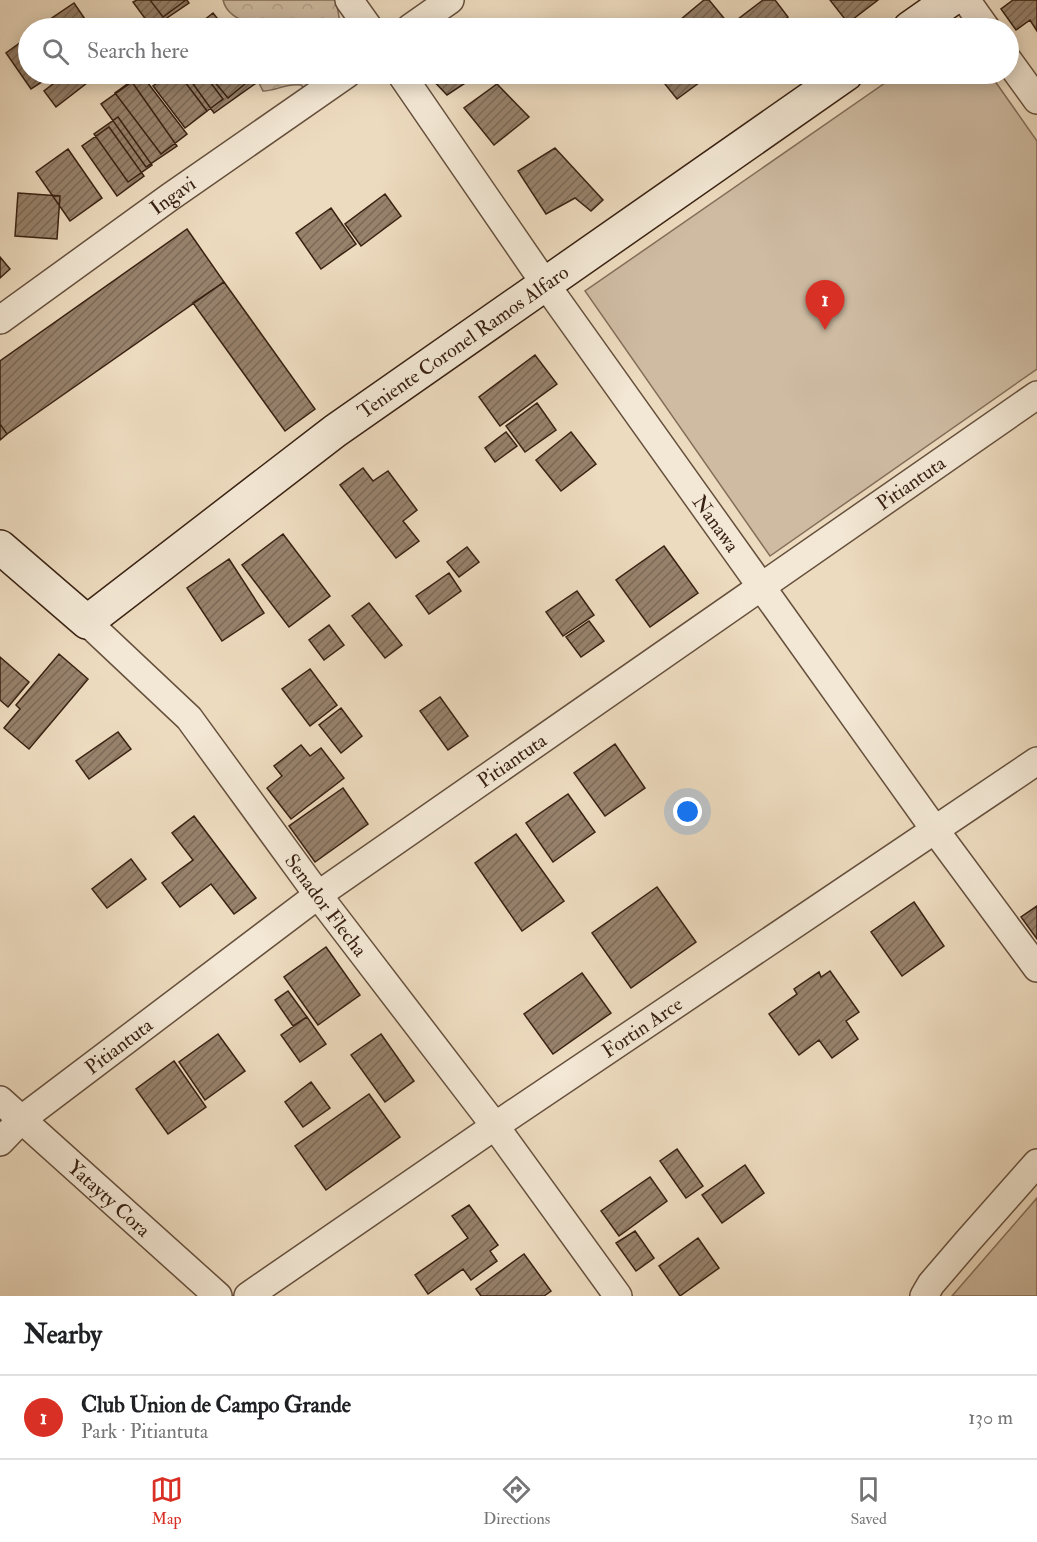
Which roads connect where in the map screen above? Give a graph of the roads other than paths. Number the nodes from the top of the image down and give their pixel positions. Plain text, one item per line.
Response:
1 (349, 0) edge
2 (450, 0) edge
3 (950, 0) edge
4 (966, 0) edge
5 (362, 18) edge
6 (424, 18) edge
7 (924, 18) edge
8 (980, 18) edge
9 (1019, 75) edge
10 (333, 84) edge
11 (408, 84) edge
12 (832, 84) edge
13 (1037, 100) edge
14 (546, 285) junction
15 (0, 320) edge
16 (1037, 395) edge
17 (0, 547) edge
18 (762, 587) junction
19 (87, 622) junction
20 (1037, 761) edge
21 (935, 830) junction
22 (318, 895) junction
23 (1037, 968) edge
24 (0, 1100) edge
25 (22, 1119) junction
26 (495, 1126) junction
27 (0, 1142) edge
28 (1037, 1163) edge
29 (218, 1296) edge
30 (248, 1296) edge
31 (618, 1296) edge
32 (924, 1296) edge

1 - 5 street
2 - 6 street
3 - 7 street
4 - 8 street
9 - 13 street
10 - 15 street, Ingavi
11 - 14 street, Nanawa
12 - 14 street, Teniente Coronel Ramos Alfaro
14 - 18 street, Nanawa
14 - 19 street, Teniente Coronel Ramos Alfaro
16 - 18 street, Pitiantuta
17 - 19 street, Senador Flecha
18 - 21 street, Nanawa
18 - 22 street, Pitiantuta
19 - 22 street, Senador Flecha
20 - 21 street, Fortin Arce
21 - 23 street, Nanawa
21 - 26 street, Fortin Arce
22 - 25 street, Pitiantuta
22 - 26 street, Senador Flecha
24 - 25 street, Yatayty Cora
25 - 27 street, Pitiantuta
25 - 29 street, Yatayty Cora
26 - 30 street, Fortin Arce
26 - 31 street, Senador Flecha
28 - 32 street

